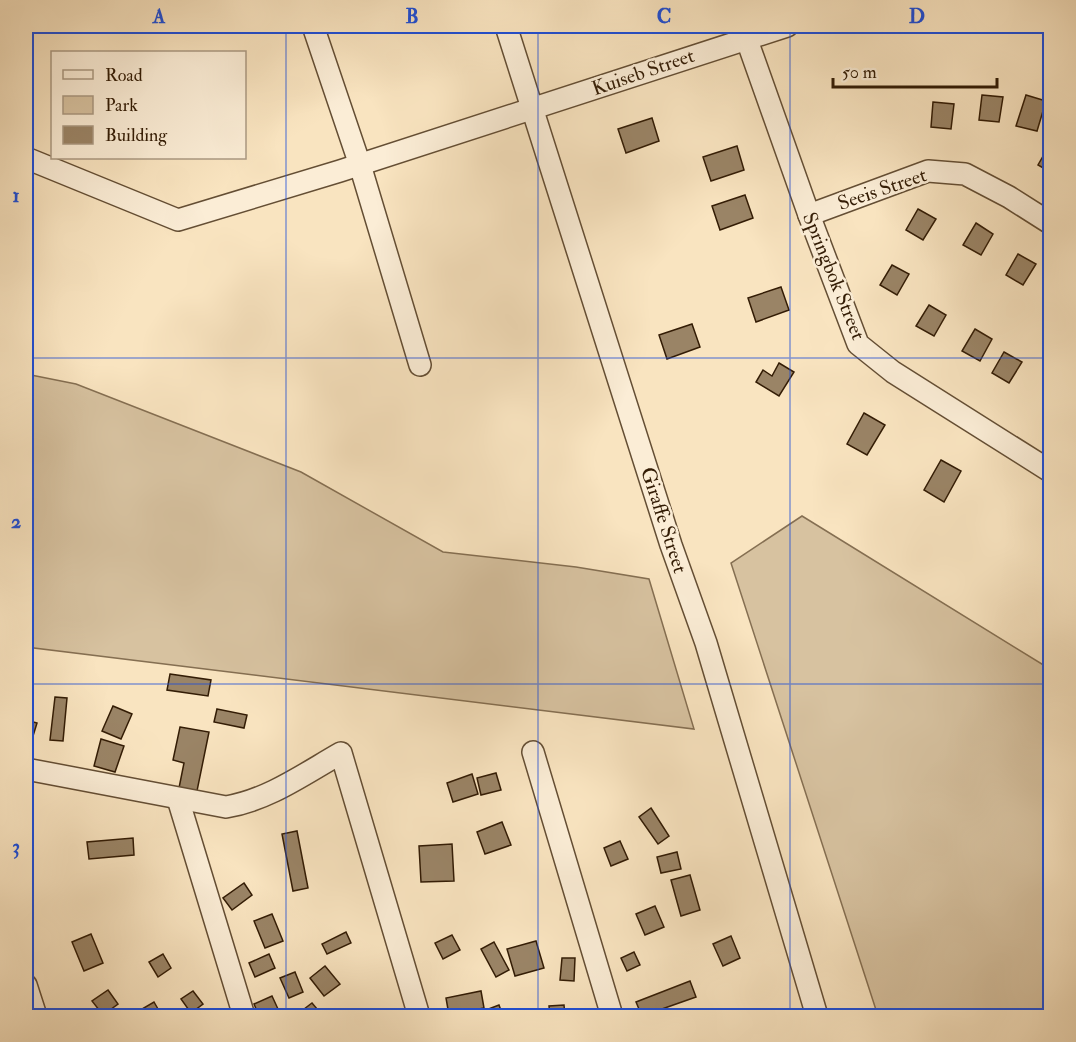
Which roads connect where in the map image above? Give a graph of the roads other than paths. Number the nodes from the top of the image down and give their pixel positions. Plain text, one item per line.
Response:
1 (312, 26) edge
2 (506, 26) edge
3 (787, 26) edge
4 (744, 32) edge
5 (533, 109) junction
6 (26, 158) edge
7 (360, 165) junction
8 (809, 215) junction
9 (1050, 223) edge
10 (420, 365) dead end
11 (1050, 471) edge
12 (532, 752) dead end
13 (26, 769) edge
14 (178, 799) junction
15 (26, 985) edge
16 (36, 1017) edge
17 (244, 1017) edge
18 (418, 1017) edge
19 (612, 1017) edge
20 (817, 1017) edge

1 - 7 street
2 - 5 street, Giraffe Street
3 - 4 street, Kuiseb Street
4 - 5 street, Kuiseb Street
4 - 8 street, Springbok Street
5 - 7 street, Kuiseb Street
5 - 20 street, Giraffe Street
6 - 7 street, Kuiseb Street
7 - 10 street
8 - 9 street, Seeis Street
8 - 11 street, Springbok Street
12 - 19 street
13 - 14 street
14 - 17 street
14 - 18 street
15 - 16 street

